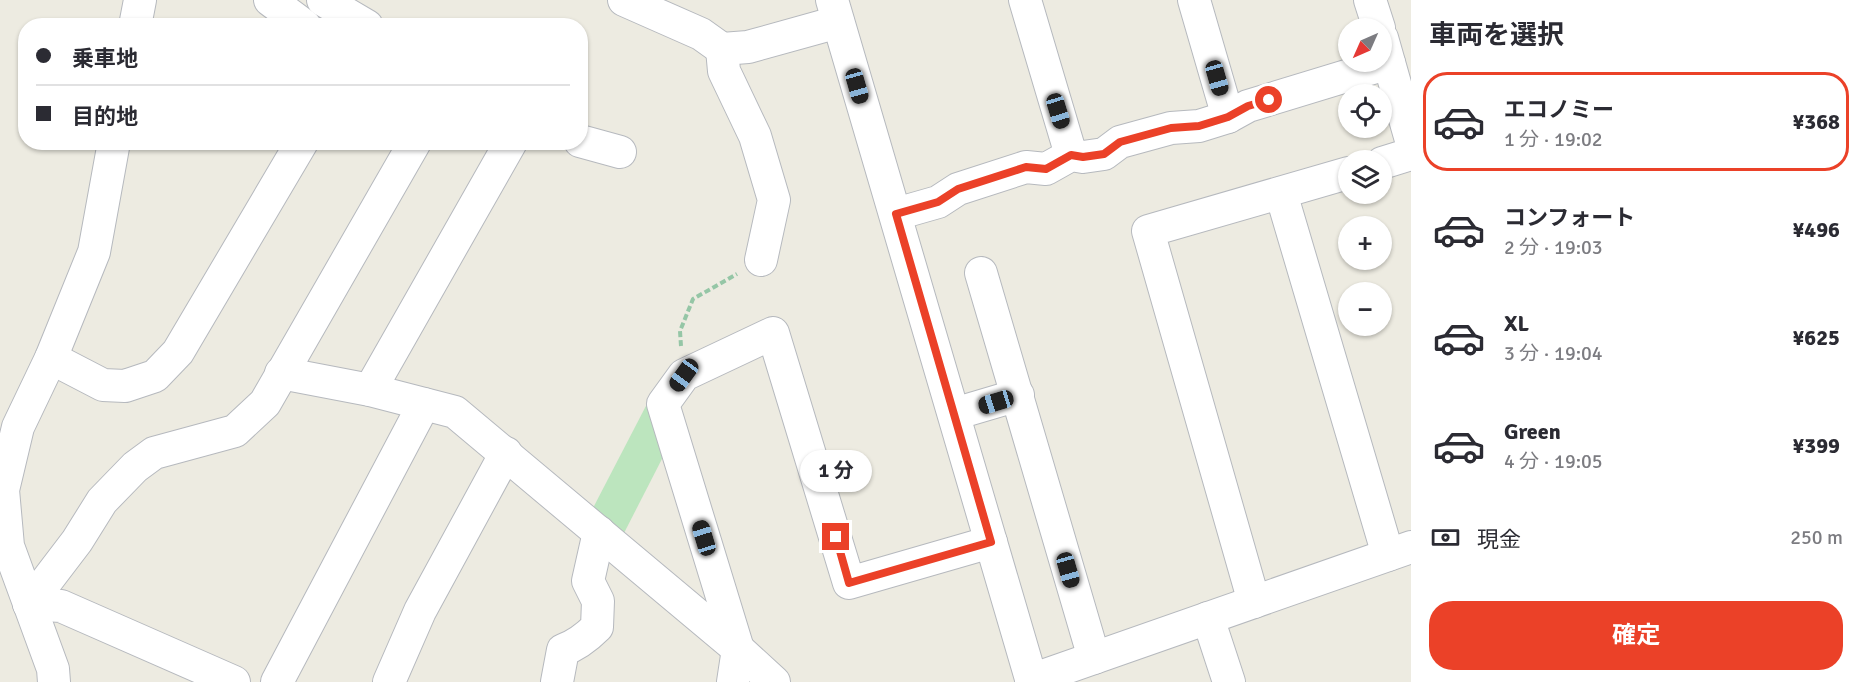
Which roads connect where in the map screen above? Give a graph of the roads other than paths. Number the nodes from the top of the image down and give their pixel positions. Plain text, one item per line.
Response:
1 (140, 0) edge
2 (270, 0) edge
3 (323, 0) edge
4 (624, 0) edge
5 (1025, 0) edge
6 (1194, 0) edge
7 (1370, 0) edge
8 (835, 11) edge
9 (137, 18) edge
10 (294, 18) edge
11 (353, 18) edge
12 (1376, 18) edge
13 (722, 49) junction
14 (1392, 67) edge
15 (1338, 69) edge
16 (1405, 99) edge
17 (1228, 117) junction
18 (1411, 140) edge
19 (588, 143) edge
20 (113, 150) edge
21 (297, 150) edge
22 (410, 150) edge
23 (506, 150) edge
24 (620, 152) dead end
25 (1411, 154) edge
26 (1071, 155) junction
27 (1392, 160) edge
28 (1338, 176) edge
29 (1281, 193) junction
30 (896, 214) junction
31 (761, 260) road end
32 (981, 273) dead end
33 (51, 358) junction
34 (281, 373) junction
35 (370, 390) junction
36 (1018, 395) junction
37 (424, 405) junction
38 (954, 414) junction
39 (506, 453) junction
40 (599, 532) junction
41 (991, 542) junction
42 (1400, 551) edge
43 (1254, 602) junction
44 (29, 604) junction
45 (1208, 618) junction
46 (738, 649) junction
47 (1094, 658) junction
48 (182, 671) edge
49 (1032, 681) edge
50 (54, 682) edge
51 (234, 682) edge
52 (277, 682) edge
53 (389, 682) edge
54 (557, 682) edge
55 (733, 682) edge
56 (774, 682) edge
57 (1229, 682) edge

1 - 9 street
2 - 10 street
3 - 11 street
4 - 13 street
5 - 26 street
6 - 17 street
7 - 12 street
8 - 13 street
8 - 30 street
13 - 31 street
14 - 16 street
15 - 17 street
16 - 18 street
17 - 26 street
19 - 24 street
20 - 33 street
21 - 33 street
22 - 34 street
23 - 35 street
25 - 27 street
26 - 30 street
28 - 29 street
29 - 42 street
29 - 43 street
30 - 38 street
32 - 36 street
33 - 44 street
34 - 35 street
34 - 44 street
35 - 37 street
36 - 38 street
36 - 47 street
37 - 39 street
37 - 52 street
38 - 41 street
39 - 40 street
39 - 53 street
40 - 46 street
40 - 54 street
41 - 46 street
41 - 49 street
42 - 43 street
43 - 45 street
44 - 48 street
44 - 50 street
45 - 47 street
45 - 57 street
46 - 55 street
46 - 56 street
47 - 49 street
48 - 51 street

